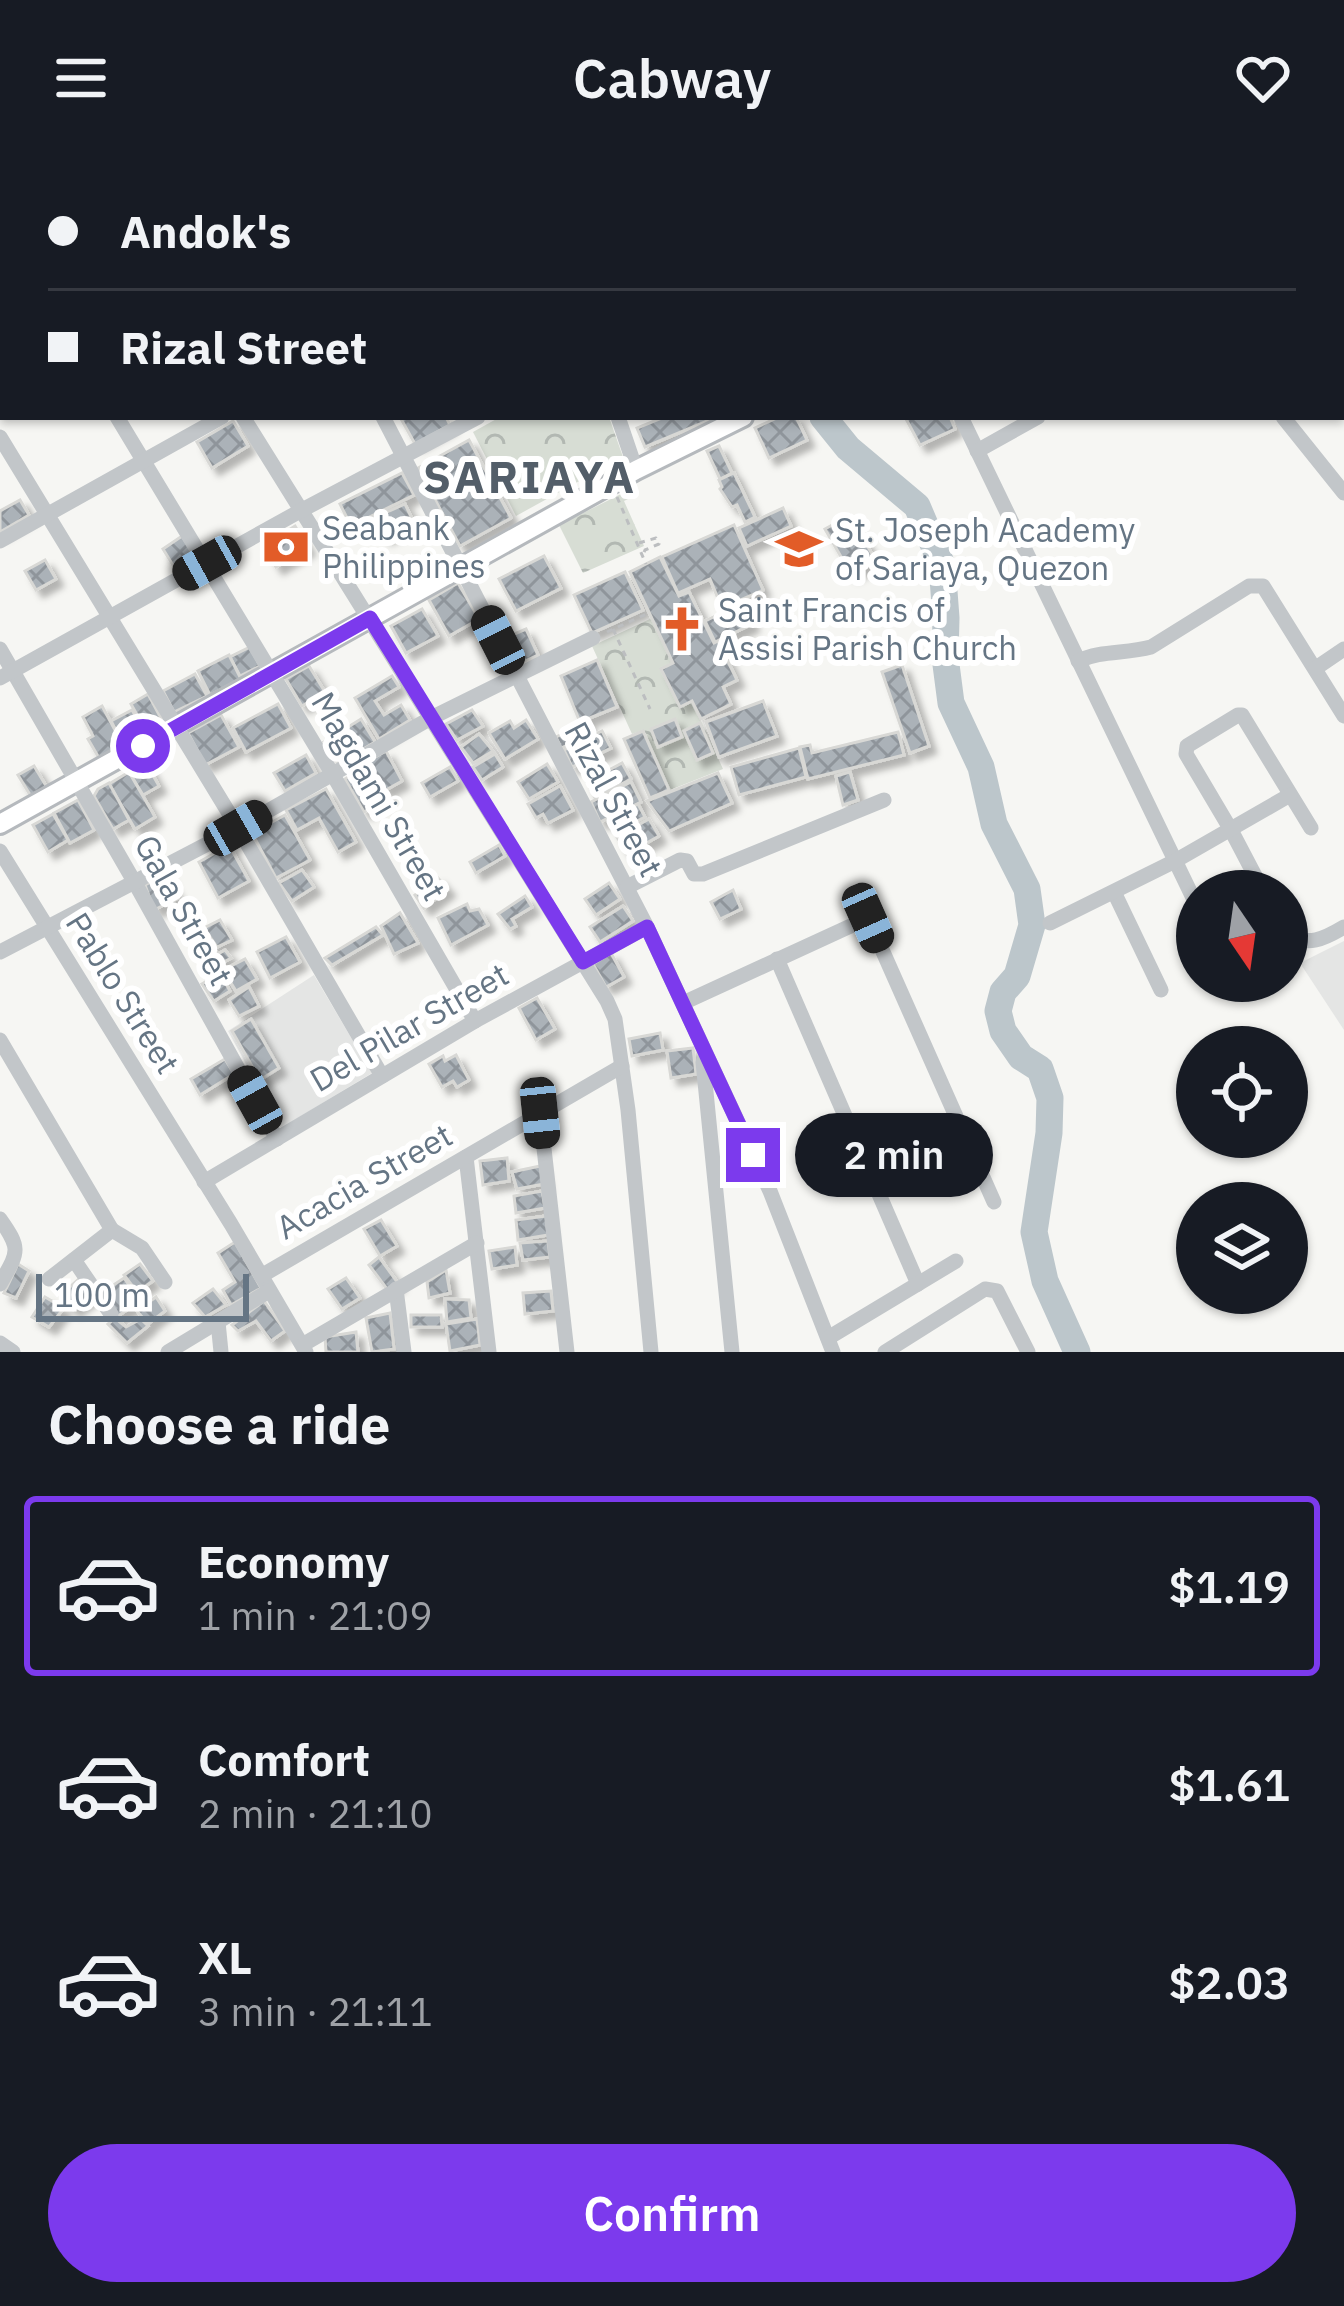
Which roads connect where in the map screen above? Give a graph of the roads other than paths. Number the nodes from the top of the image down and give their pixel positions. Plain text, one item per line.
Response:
1 (119, 420) edge
2 (217, 420) edge
3 (245, 420) edge
4 (385, 420) edge
5 (472, 420) edge
6 (619, 420) edge
7 (736, 420) edge
8 (962, 420) edge
9 (1033, 420) edge
10 (1285, 420) edge
11 (0, 437) edge
12 (977, 451) junction
13 (404, 456) junction
14 (144, 460) junction
15 (636, 470) junction
16 (1344, 493) edge
17 (302, 510) junction
18 (47, 514) junction
19 (0, 541) edge
20 (207, 563) junction
21 (461, 567) junction
22 (110, 617) junction
23 (370, 618) junction
24 (593, 638) road end
25 (0, 649) edge
26 (1344, 649) edge
27 (1078, 662) junction
28 (1316, 668) junction
29 (6, 674) edge
30 (272, 674) junction
31 (516, 676) junction
32 (1344, 716) edge
33 (431, 718) junction
34 (176, 727) junction
35 (333, 775) junction
36 (76, 782) junction
37 (1290, 795) junction
38 (884, 800) dead end
39 (0, 824) edge
40 (238, 828) junction
41 (1311, 828) dead end
42 (1231, 830) junction
43 (0, 851) edge
44 (1175, 861) junction
45 (1179, 870) edge
46 (1252, 870) edge
47 (135, 883) junction
48 (626, 887) junction
49 (1114, 892) junction
50 (1050, 923) dead end
51 (47, 927) junction
52 (647, 927) junction
53 (1344, 928) edge
54 (1308, 942) edge
55 (0, 952) edge
56 (777, 959) junction
57 (583, 962) junction
58 (1161, 990) dead end
59 (683, 1003) junction
60 (476, 1022) junction
61 (0, 1040) edge
62 (702, 1047) junction
63 (622, 1066) junction
64 (382, 1076) junction
65 (540, 1113) junction
66 (277, 1138) junction
67 (466, 1157) junction
68 (204, 1183) junction
69 (994, 1202) dead end
70 (0, 1219) edge
71 (112, 1230) junction
72 (477, 1243) junction
73 (74, 1260) junction
74 (956, 1261) dead end
75 (50, 1279) dead end
76 (165, 1282) dead end
77 (265, 1283) junction
78 (0, 1284) edge
79 (918, 1284) junction
80 (396, 1289) junction
81 (111, 1313) dead end
82 (218, 1322) junction
83 (0, 1343) edge
84 (831, 1346) edge
85 (305, 1348) edge
86 (13, 1352) edge
87 (168, 1352) edge
88 (221, 1352) edge
89 (404, 1352) edge
90 (489, 1352) edge
91 (568, 1352) edge
92 (651, 1352) edge
93 (732, 1352) edge
94 (884, 1352) edge
95 (1028, 1352) edge

1 - 14 street, Magdami Street
2 - 14 street
3 - 17 street
4 - 13 street, Rizal Street
5 - 13 street
6 - 15 street
7 - 15 main road
8 - 12 street
9 - 12 street
10 - 16 street
11 - 18 street
12 - 27 street
13 - 17 street
13 - 21 street, Rizal Street
14 - 18 street
14 - 20 street, Magdami Street
15 - 21 main road
17 - 20 street
17 - 23 street
18 - 19 street
18 - 22 street
20 - 22 street
20 - 30 street, Magdami Street
21 - 23 main road
21 - 31 street, Rizal Street
22 - 29 street
22 - 34 street
23 - 30 main road
23 - 33 street
24 - 31 street
25 - 29 street, Gala Street
26 - 28 street
27 - 28 street
27 - 44 street
28 - 32 street
29 - 36 street, Gala Street
30 - 34 main road
30 - 35 street, Magdami Street
31 - 33 street
31 - 48 street, Rizal Street
33 - 35 street
33 - 57 street
34 - 36 main road
34 - 40 street
35 - 40 street
35 - 60 street, Magdami Street
36 - 39 main road
36 - 47 street, Gala Street
37 - 41 street
37 - 42 street
37 - 42 street
38 - 48 street
40 - 47 street
40 - 64 street
42 - 44 street
42 - 46 street
43 - 51 street, Pablo Street
44 - 45 street
44 - 49 street
47 - 51 street
47 - 66 street, Gala Street
48 - 52 street, Rizal Street
49 - 50 street
49 - 58 street
51 - 55 street
51 - 68 street, Pablo Street
52 - 57 street, Del Pilar Street
52 - 59 street, Rizal Street
53 - 54 street
56 - 59 street
56 - 69 street
56 - 79 street
57 - 60 street, Del Pilar Street
57 - 63 street
59 - 62 street, Rizal Street
60 - 64 street, Del Pilar Street
61 - 71 street
62 - 84 street, Rizal Street
62 - 93 street
63 - 65 street, Acacia Street
63 - 92 street
64 - 66 street, Del Pilar Street
65 - 67 street, Acacia Street
65 - 91 street
66 - 68 street, Del Pilar Street
67 - 72 street
67 - 77 street, Acacia Street
68 - 77 street, Pablo Street
70 - 78 street
71 - 73 street
71 - 76 street
72 - 80 street
72 - 90 street
73 - 75 street
73 - 81 street
74 - 79 street
77 - 82 street, Acacia Street
77 - 85 street, Pablo Street
79 - 84 street
80 - 85 street
80 - 89 street
82 - 87 street, Acacia Street
82 - 88 street
83 - 86 street
94 - 95 street

